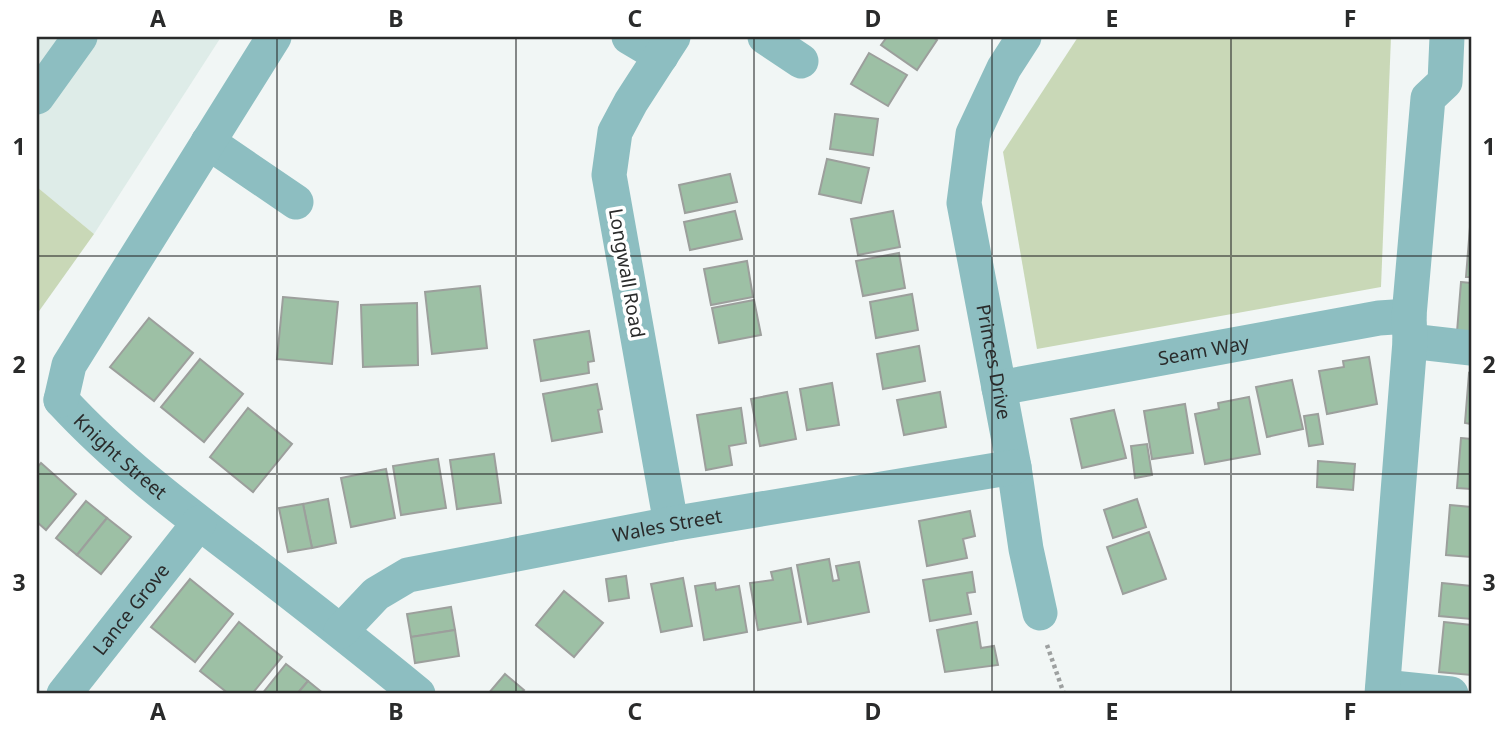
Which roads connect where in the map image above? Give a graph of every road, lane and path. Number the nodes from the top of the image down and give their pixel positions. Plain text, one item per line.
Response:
1 (80, 37) edge
2 (274, 37) edge
3 (629, 37) edge
4 (765, 37) edge
5 (1024, 37) edge
6 (1447, 37) edge
7 (667, 46) edge
8 (801, 61) dead end
9 (1458, 83) edge
10 (37, 97) edge
11 (208, 142) junction
12 (296, 202) dead end
13 (1410, 329) junction
14 (1471, 348) edge
15 (999, 388) junction
16 (49, 400) edge
17 (1014, 467) junction
18 (199, 523) junction
19 (671, 524) junction
20 (1040, 613) joint
21 (341, 631) junction
22 (1383, 691) edge
23 (64, 694) edge
24 (418, 694) edge
25 (1064, 694) edge
26 (1451, 694) edge

1 - 10 street
2 - 11 street, Knight Street
3 - 7 street
4 - 8 street
5 - 15 street, Princes Drive
6 - 9 street
7 - 19 street, Longwall Road
9 - 13 street
11 - 12 street
11 - 16 street, Knight Street
13 - 14 street, Seam Way
13 - 15 street, Seam Way
13 - 22 street
15 - 17 street, Princes Drive
16 - 18 street, Knight Street
17 - 19 street, Wales Street
17 - 20 street, Princes Drive
18 - 21 street, Knight Street
18 - 23 street, Lance Grove
19 - 21 street, Wales Street
20 - 25 path
21 - 24 street, Knight Street
22 - 26 street

